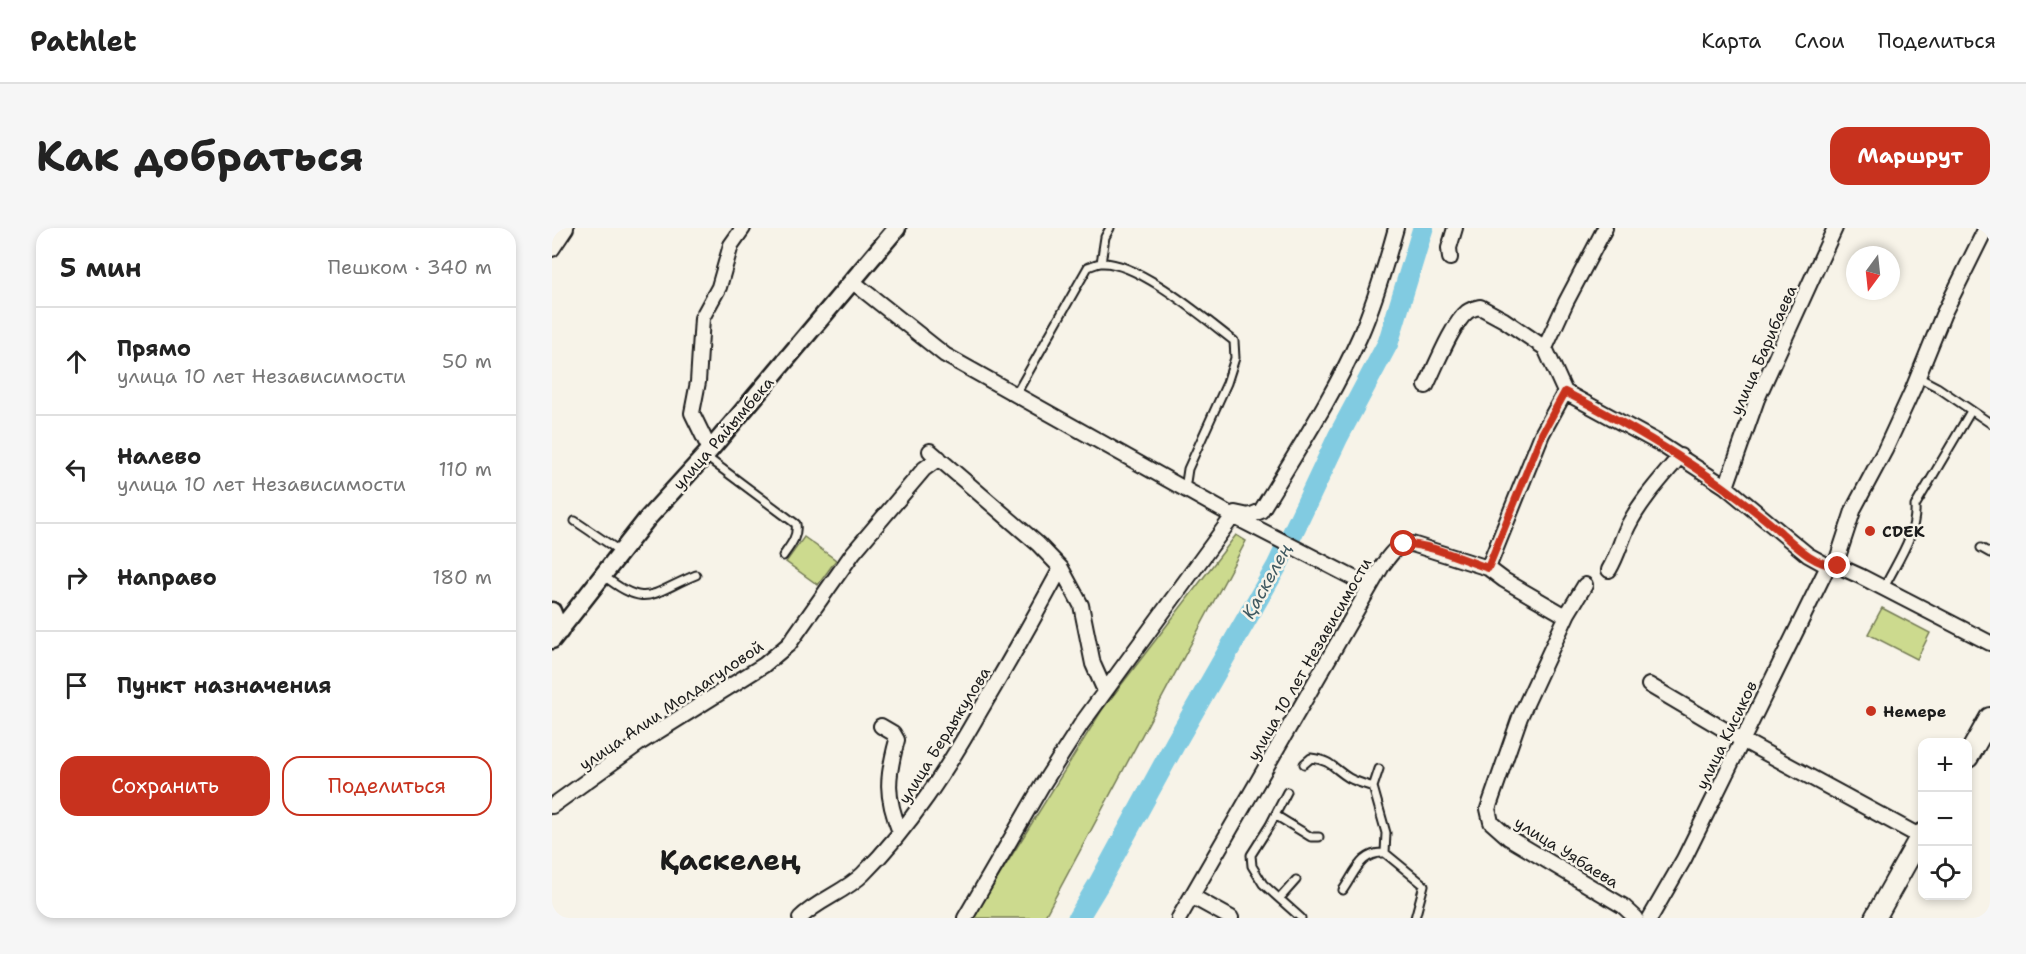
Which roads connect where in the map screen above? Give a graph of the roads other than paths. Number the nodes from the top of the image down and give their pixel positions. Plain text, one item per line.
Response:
1 (566, 228) edge
2 (743, 228) edge
3 (897, 228) edge
4 (1110, 228) edge
5 (1396, 228) edge
6 (1455, 228) edge
7 (1605, 228) edge
8 (1835, 228) edge
9 (1986, 228) edge
10 (552, 249) edge
11 (1450, 258) dead end
12 (1101, 263) junction
13 (853, 282) junction
14 (1545, 348) junction
15 (1918, 377) junction
16 (1426, 386) dead end
17 (1565, 392) junction
18 (1016, 394) junction
19 (1971, 411) junction
20 (1990, 423) edge
21 (707, 453) junction
22 (1680, 456) junction
23 (1726, 487) junction
24 (1185, 489) junction
25 (1229, 513) junction
26 (575, 521) dead end
27 (1981, 548) dead end
28 (621, 552) junction
29 (1990, 553) edge
30 (783, 556) dead end
31 (1832, 566) junction
32 (1061, 568) junction
33 (1488, 568) junction
34 (1609, 570) dead end
35 (603, 575) junction
36 (696, 575) dead end
37 (1585, 585) dead end
38 (1369, 586) junction
39 (1884, 588) junction
40 (552, 611) edge
41 (1566, 616) junction
42 (556, 635) edge
43 (1990, 643) edge
44 (1649, 685) dead end
45 (1105, 691) junction
46 (1990, 718) edge
47 (881, 726) dead end
48 (1742, 740) junction
49 (1972, 750) edge
50 (1304, 764) dead end
51 (1379, 769) dead end
52 (1373, 787) junction
53 (1287, 792) dead end
54 (552, 806) edge
55 (1275, 815) junction
56 (900, 832) junction
57 (1918, 833) edge
58 (1320, 837) dead end
59 (1918, 842) edge
60 (1385, 853) junction
61 (1296, 880) dead end
62 (1343, 890) dead end
63 (1193, 897) junction
64 (1280, 898) junction
65 (800, 918) edge
66 (965, 918) edge
67 (1179, 918) edge
68 (1231, 918) edge
69 (1302, 918) edge
70 (1415, 918) edge
71 (1636, 918) edge
72 (1650, 918) edge
73 (1875, 918) edge

1 - 10 street
2 - 21 street
3 - 13 street, улица Райымбека
4 - 12 lane
5 - 25 street
6 - 11 street
7 - 14 street
8 - 23 street, улица Барибаева
9 - 15 street, улица Кисиков
12 - 18 lane
12 - 24 lane
13 - 18 street
13 - 21 street, улица Райымбека
14 - 16 street
14 - 17 street
15 - 19 lane
15 - 31 street, улица Кисиков
17 - 22 street
17 - 33 street
18 - 24 street
19 - 20 lane
19 - 39 lane
21 - 28 street, улица Райымбека
21 - 30 lane
22 - 23 street
22 - 34 street
23 - 31 street
24 - 25 street
25 - 38 street
25 - 45 street
26 - 28 lane
27 - 29 lane
28 - 35 street, улица Райымбека
31 - 39 street
31 - 48 street, улица Кисиков
32 - 45 street
32 - 54 street, улица Алии Молдагуловой
32 - 56 street, улица Бердыкулова
33 - 38 street, улица 10 лет Независимости
33 - 41 street
35 - 36 lane
35 - 42 street, улица Райымбека
37 - 41 street
38 - 63 street, улица 10 лет Независимости
39 - 43 street
40 - 42 street
41 - 71 street, улица Уябаева
44 - 48 street
45 - 66 street
46 - 49 main road
47 - 56 street
48 - 57 street
48 - 72 street, улица Кисиков
50 - 52 lane
51 - 52 lane
52 - 60 lane
53 - 55 lane
55 - 58 lane
55 - 64 lane
56 - 65 street, улица Бердыкулова
59 - 73 main road
60 - 62 lane
60 - 70 lane
61 - 64 lane
63 - 67 street, улица 10 лет Независимости
63 - 68 street
64 - 69 lane

